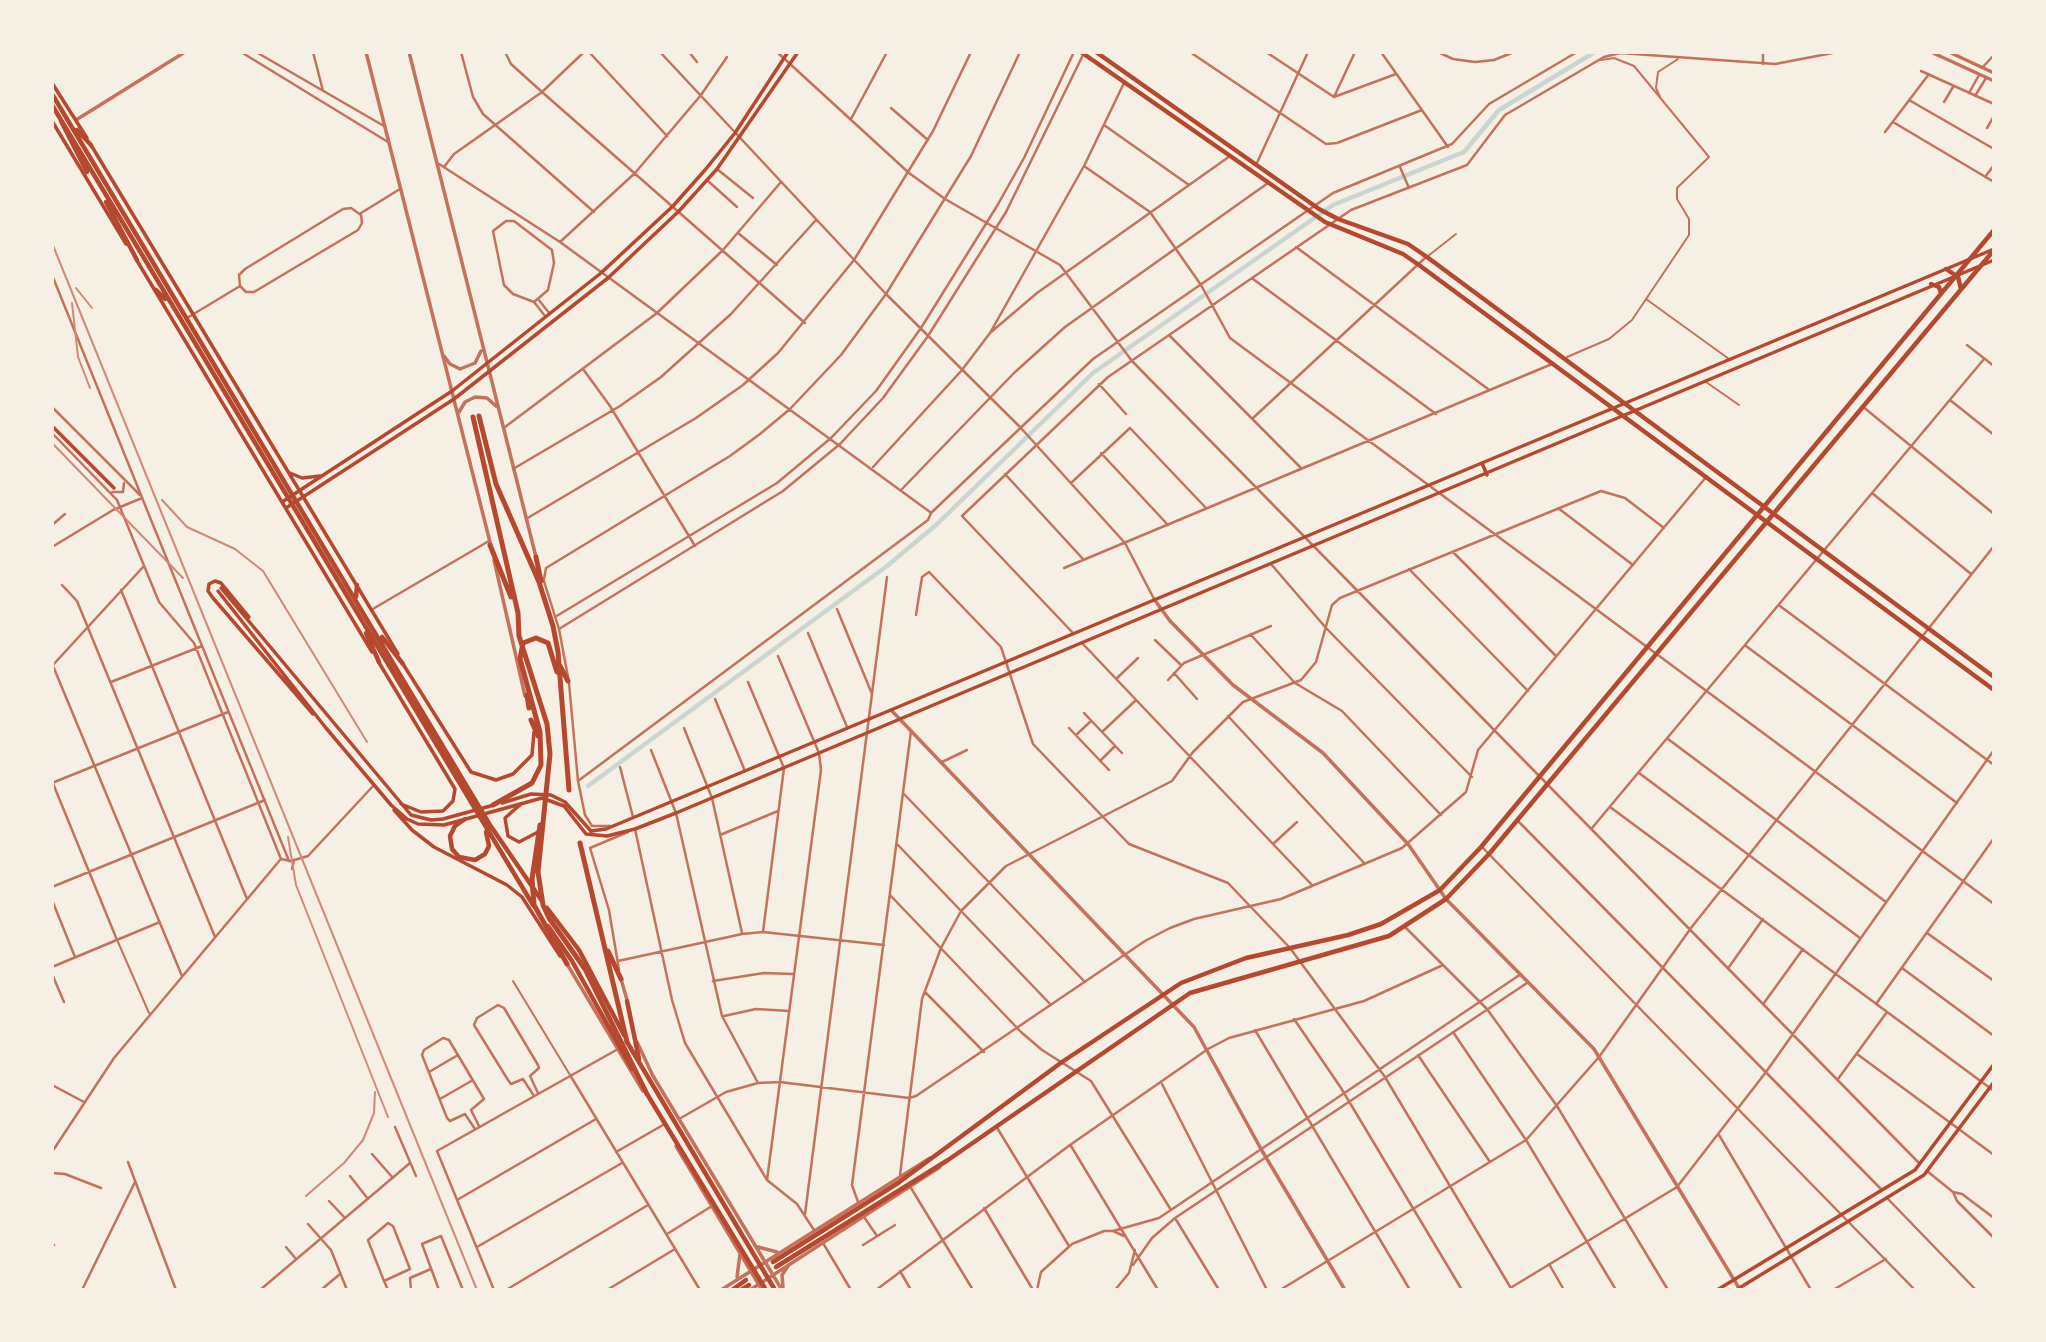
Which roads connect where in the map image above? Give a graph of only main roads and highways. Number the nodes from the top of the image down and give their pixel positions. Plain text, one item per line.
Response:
1 (788, 52) edge
2 (797, 52) edge
3 (1096, 52) edge
4 (1083, 53) edge
5 (52, 83) edge
6 (52, 94) edge
7 (52, 104) edge
8 (61, 117) junction
9 (52, 121) edge
10 (74, 122) junction
11 (91, 145) joint
12 (87, 172) dead end
13 (106, 202) dead end
14 (1993, 230) edge
15 (1993, 249) edge
16 (1969, 259) junction
17 (137, 260) junction
18 (1993, 260) edge
19 (1982, 265) junction
20 (1946, 269) junction
21 (1956, 274) junction
22 (1931, 284) junction
23 (156, 290) junction
24 (1961, 290) junction
25 (1940, 294) junction
26 (171, 304) junction
27 (1751, 350) junction
28 (1755, 360) junction
29 (1682, 379) junction
30 (1686, 389) junction
31 (1623, 403) junction
32 (1614, 407) junction
33 (1635, 411) junction
34 (1625, 416) junction
35 (52, 426) edge
36 (1482, 463) junction
37 (287, 470) junction
38 (1487, 475) junction
39 (322, 476) junction
40 (114, 488) dead end
41 (299, 491) junction
42 (293, 495) junction
43 (303, 497) junction
44 (285, 500) junction
45 (297, 501) junction
46 (289, 506) junction
47 (1764, 506) junction
48 (1773, 513) junction
49 (1758, 514) junction
50 (1766, 521) junction
51 (490, 543) road end
52 (536, 558) road end
53 (357, 585) junction
54 (356, 598) junction
55 (547, 604) junction
56 (518, 613) junction
57 (359, 616) junction
58 (373, 626) junction
59 (379, 662) junction
60 (403, 664) junction
61 (559, 664) junction
62 (523, 671) junction
63 (1993, 677) edge
64 (568, 681) road end
65 (1993, 690) edge
66 (561, 695) junction
67 (528, 708) road end
68 (531, 720) joint
69 (334, 722) junction
70 (326, 728) junction
71 (542, 752) junction
72 (569, 790) dead end
73 (536, 796) junction
74 (555, 799) junction
75 (396, 801) junction
76 (525, 801) junction
77 (391, 805) junction
78 (491, 808) junction
79 (544, 812) junction
80 (472, 814) junction
81 (465, 820) junction
82 (485, 828) junction
83 (538, 832) junction
84 (580, 843) dead end
85 (598, 922) junction
86 (567, 964) joint
87 (621, 979) road end
88 (593, 1001) junction
89 (627, 1001) road end
90 (627, 1042) junction
91 (617, 1048) road end
92 (1993, 1064) edge
93 (642, 1070) junction
94 (1993, 1082) edge
95 (1991, 1090) edge
96 (647, 1095) junction
97 (748, 1285) edge
98 (1738, 1289) edge
99 (732, 1290) edge
100 (741, 1290) edge
101 (765, 1290) edge
102 (775, 1290) edge
103 (1717, 1290) edge

1 - 39 main road
2 - 43 main road
3 - 31 main road
4 - 32 main road
5 - 10 main road
6 - 10 main road
7 - 8 main road
8 - 12 main road
8 - 26 main road
9 - 17 main road
10 - 11 main road
10 - 42 main road
11 - 37 main road
13 - 17 main road
14 - 16 main road
15 - 16 main road
15 - 19 main road
16 - 20 main road
16 - 21 main road
17 - 23 main road
18 - 19 main road
19 - 21 main road
19 - 24 main road
20 - 21 main road
20 - 27 main road
21 - 22 main road
21 - 24 main road
21 - 25 main road
22 - 25 main road
22 - 28 main road
23 - 26 main road
23 - 44 main road
24 - 48 main road
25 - 47 main road
26 - 44 main road
27 - 28 main road
27 - 29 main road
28 - 30 main road
29 - 30 main road
29 - 31 main road
30 - 33 main road
31 - 32 main road
31 - 33 main road
32 - 34 main road
32 - 36 main road
33 - 34 main road
33 - 47 main road
34 - 38 main road
34 - 49 main road
35 - 40 main road
36 - 38 main road
36 - 74 main road
37 - 39 main road
37 - 41 main road
38 - 74 main road
39 - 41 main road
41 - 42 main road
41 - 43 main road
42 - 44 main road
42 - 45 main road
43 - 45 main road
43 - 53 main road
44 - 46 main road
45 - 46 main road
45 - 54 main road
46 - 57 main road
46 - 59 main road
47 - 48 main road
47 - 49 main road
48 - 50 main road
48 - 63 main road
49 - 50 main road
49 - 50 main road
50 - 65 main road
51 - 56 highway
52 - 55 highway
53 - 54 main road
53 - 60 main road
54 - 58 main road
55 - 56 highway
55 - 61 highway
56 - 79 highway
57 - 59 main road
57 - 82 main road
58 - 60 main road
58 - 90 main road
59 - 75 main road
60 - 68 main road
61 - 64 highway
61 - 66 highway
62 - 66 highway
62 - 67 highway
62 - 71 highway
66 - 72 highway
68 - 71 highway
69 - 70 main road
69 - 70 main road
69 - 75 main road
70 - 77 main road
71 - 78 highway
73 - 74 main road
73 - 76 main road
73 - 78 main road
75 - 80 main road
76 - 78 main road
76 - 83 main road
77 - 81 main road
77 - 86 main road
78 - 80 main road
79 - 83 highway
79 - 96 highway
80 - 81 main road
81 - 82 main road
82 - 88 main road
83 - 86 highway
84 - 85 highway
85 - 87 highway
85 - 90 highway
88 - 91 main road
88 - 96 main road
89 - 93 main road
90 - 93 main road
92 - 103 main road
93 - 102 main road
94 - 95 main road
95 - 98 main road
96 - 101 main road
97 - 99 main road
97 - 100 main road

